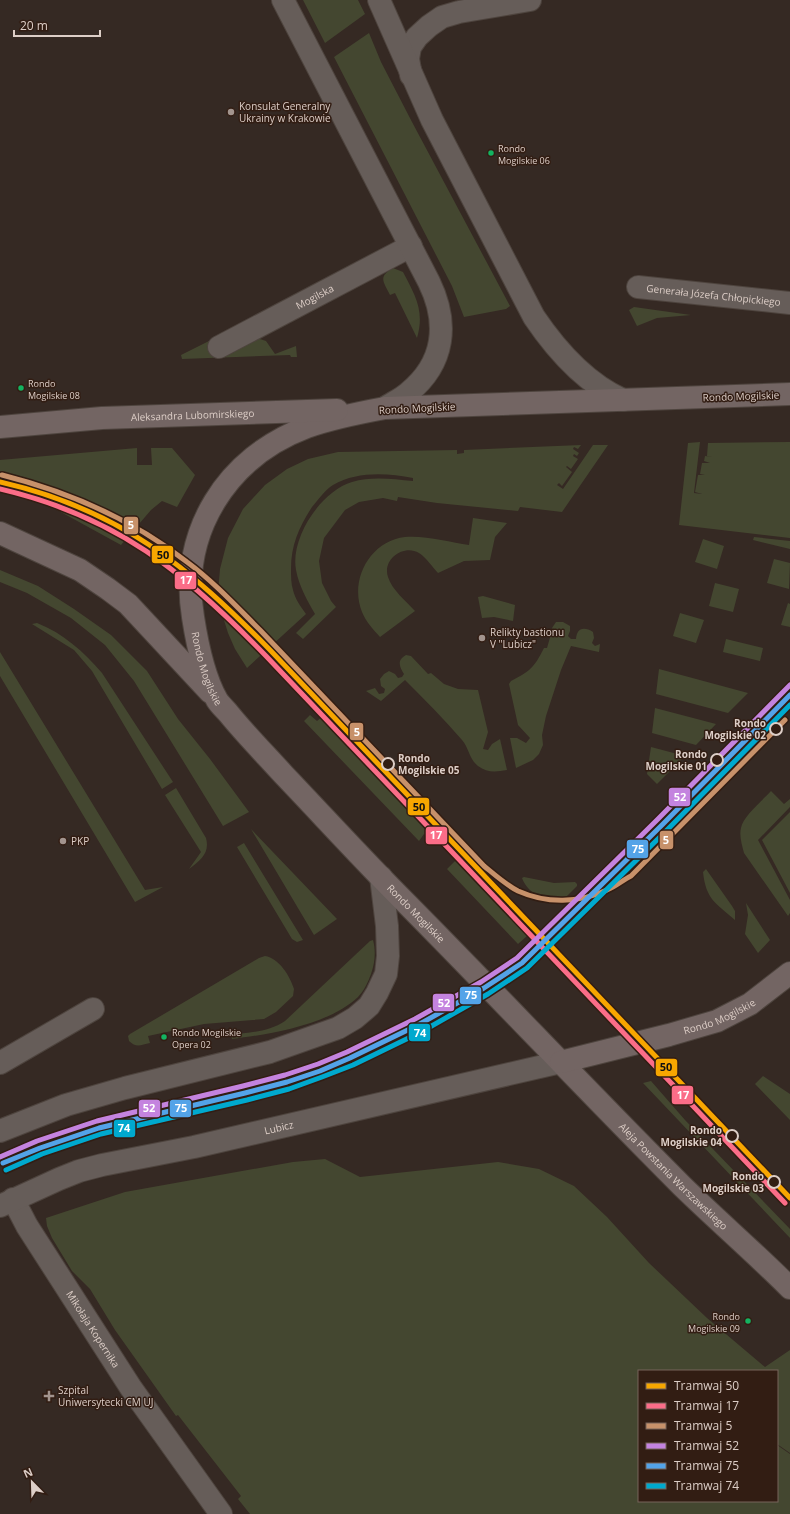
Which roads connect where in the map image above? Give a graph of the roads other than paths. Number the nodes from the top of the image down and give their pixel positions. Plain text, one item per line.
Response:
1 (283, 0) edge
2 (379, 0) edge
3 (530, 0) edge
4 (411, 75) junction
5 (411, 246) junction
6 (638, 287) dead end
7 (790, 303) edge
8 (219, 347) dead end
9 (790, 394) edge
10 (623, 400) junction
11 (385, 408) junction
12 (0, 427) edge
13 (0, 533) edge
14 (218, 700) junction
15 (381, 877) junction
16 (790, 973) edge
17 (93, 1009) dead end
18 (561, 1062) junction
19 (0, 1063) edge
20 (1, 1126) edge
21 (7, 1202) edge
22 (790, 1288) edge
23 (221, 1514) edge

1 - 5 street
2 - 4 street
3 - 4 street
4 - 10 street
5 - 8 street, Mogilska
5 - 11 street
6 - 7 street, Generała Józefa Chłopickiego
9 - 10 main road, Rondo Mogilskie
10 - 11 main road, Rondo Mogilskie
11 - 12 main road, Aleksandra Lubomirskiego
11 - 14 main road, Rondo Mogilskie
13 - 14 main road
14 - 15 main road, Rondo Mogilskie
15 - 18 main road, Rondo Mogilskie
15 - 20 street
16 - 18 main road, Rondo Mogilskie
17 - 19 street
18 - 21 street, Lubicz
18 - 22 main road, Aleja Powstania Warszawskiego
21 - 23 street, Mikołaja Kopernika

